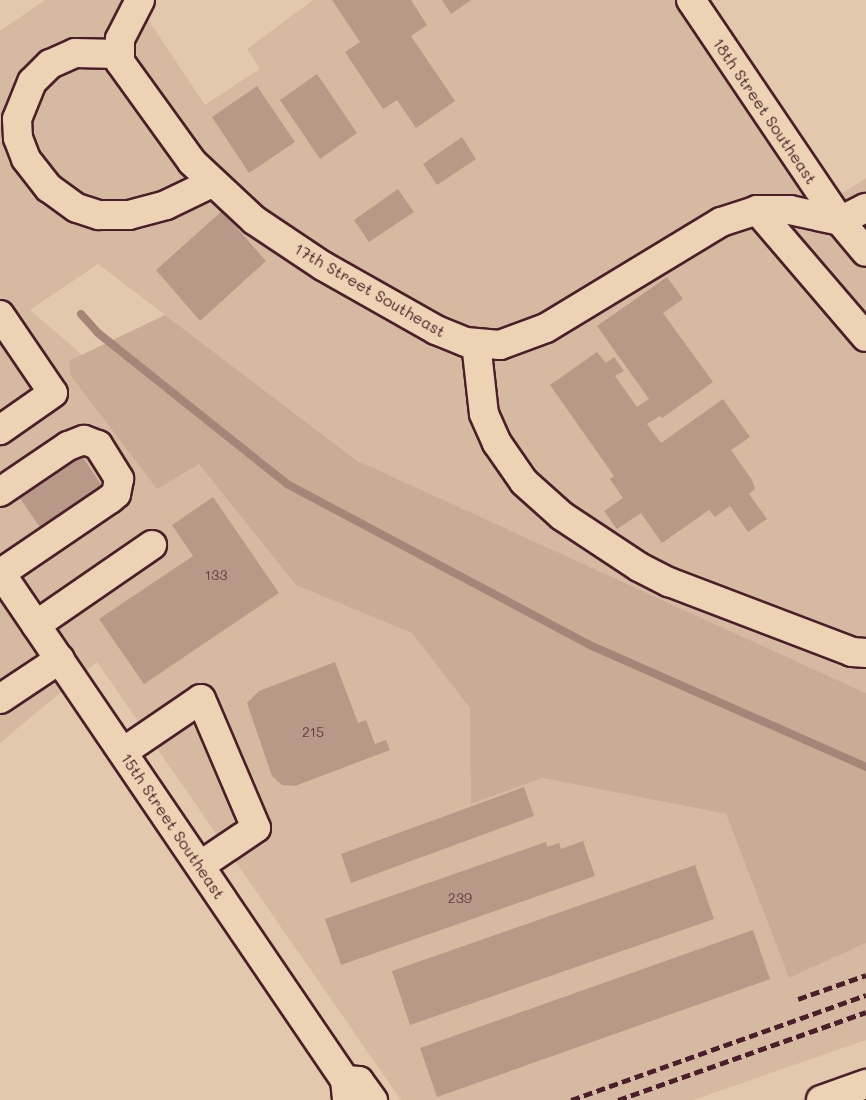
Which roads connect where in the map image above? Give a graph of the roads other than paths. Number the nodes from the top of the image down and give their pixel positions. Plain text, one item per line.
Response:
1 (140, 0) edge
2 (691, 0) edge
3 (118, 54) junction
4 (212, 183) junction
5 (866, 208) edge
6 (757, 210) junction
7 (840, 221) junction
8 (866, 252) edge
9 (0, 315) edge
10 (866, 337) edge
11 (476, 343) junction
12 (0, 430) edge
13 (0, 492) edge
14 (152, 545) dead end
15 (0, 573) edge
16 (36, 625) junction
17 (866, 653) edge
18 (60, 659) junction
19 (0, 699) edge
20 (123, 752) junction
21 (201, 865) junction
22 (866, 1084) edge
23 (346, 1090) edge
24 (373, 1100) edge
25 (821, 1100) edge

1 - 3 street
2 - 7 street, 18th Street Southeast
3 - 4 street, 17th Street Southeast
3 - 4 street
4 - 11 street, 17th Street Southeast
5 - 7 street
6 - 7 street, 17th Street Southeast
6 - 10 street
6 - 11 street, 17th Street Southeast
7 - 8 street, 18th Street Southeast
9 - 12 street
11 - 17 street
13 - 15 street
14 - 16 street
15 - 16 street, 15th Street Southeast
16 - 18 street, 15th Street Southeast
18 - 19 street
18 - 20 street, 15th Street Southeast
20 - 21 street, 15th Street Southeast
20 - 21 street
21 - 23 street, 15th Street Southeast
22 - 25 street
23 - 24 street, 15th Street Southeast

